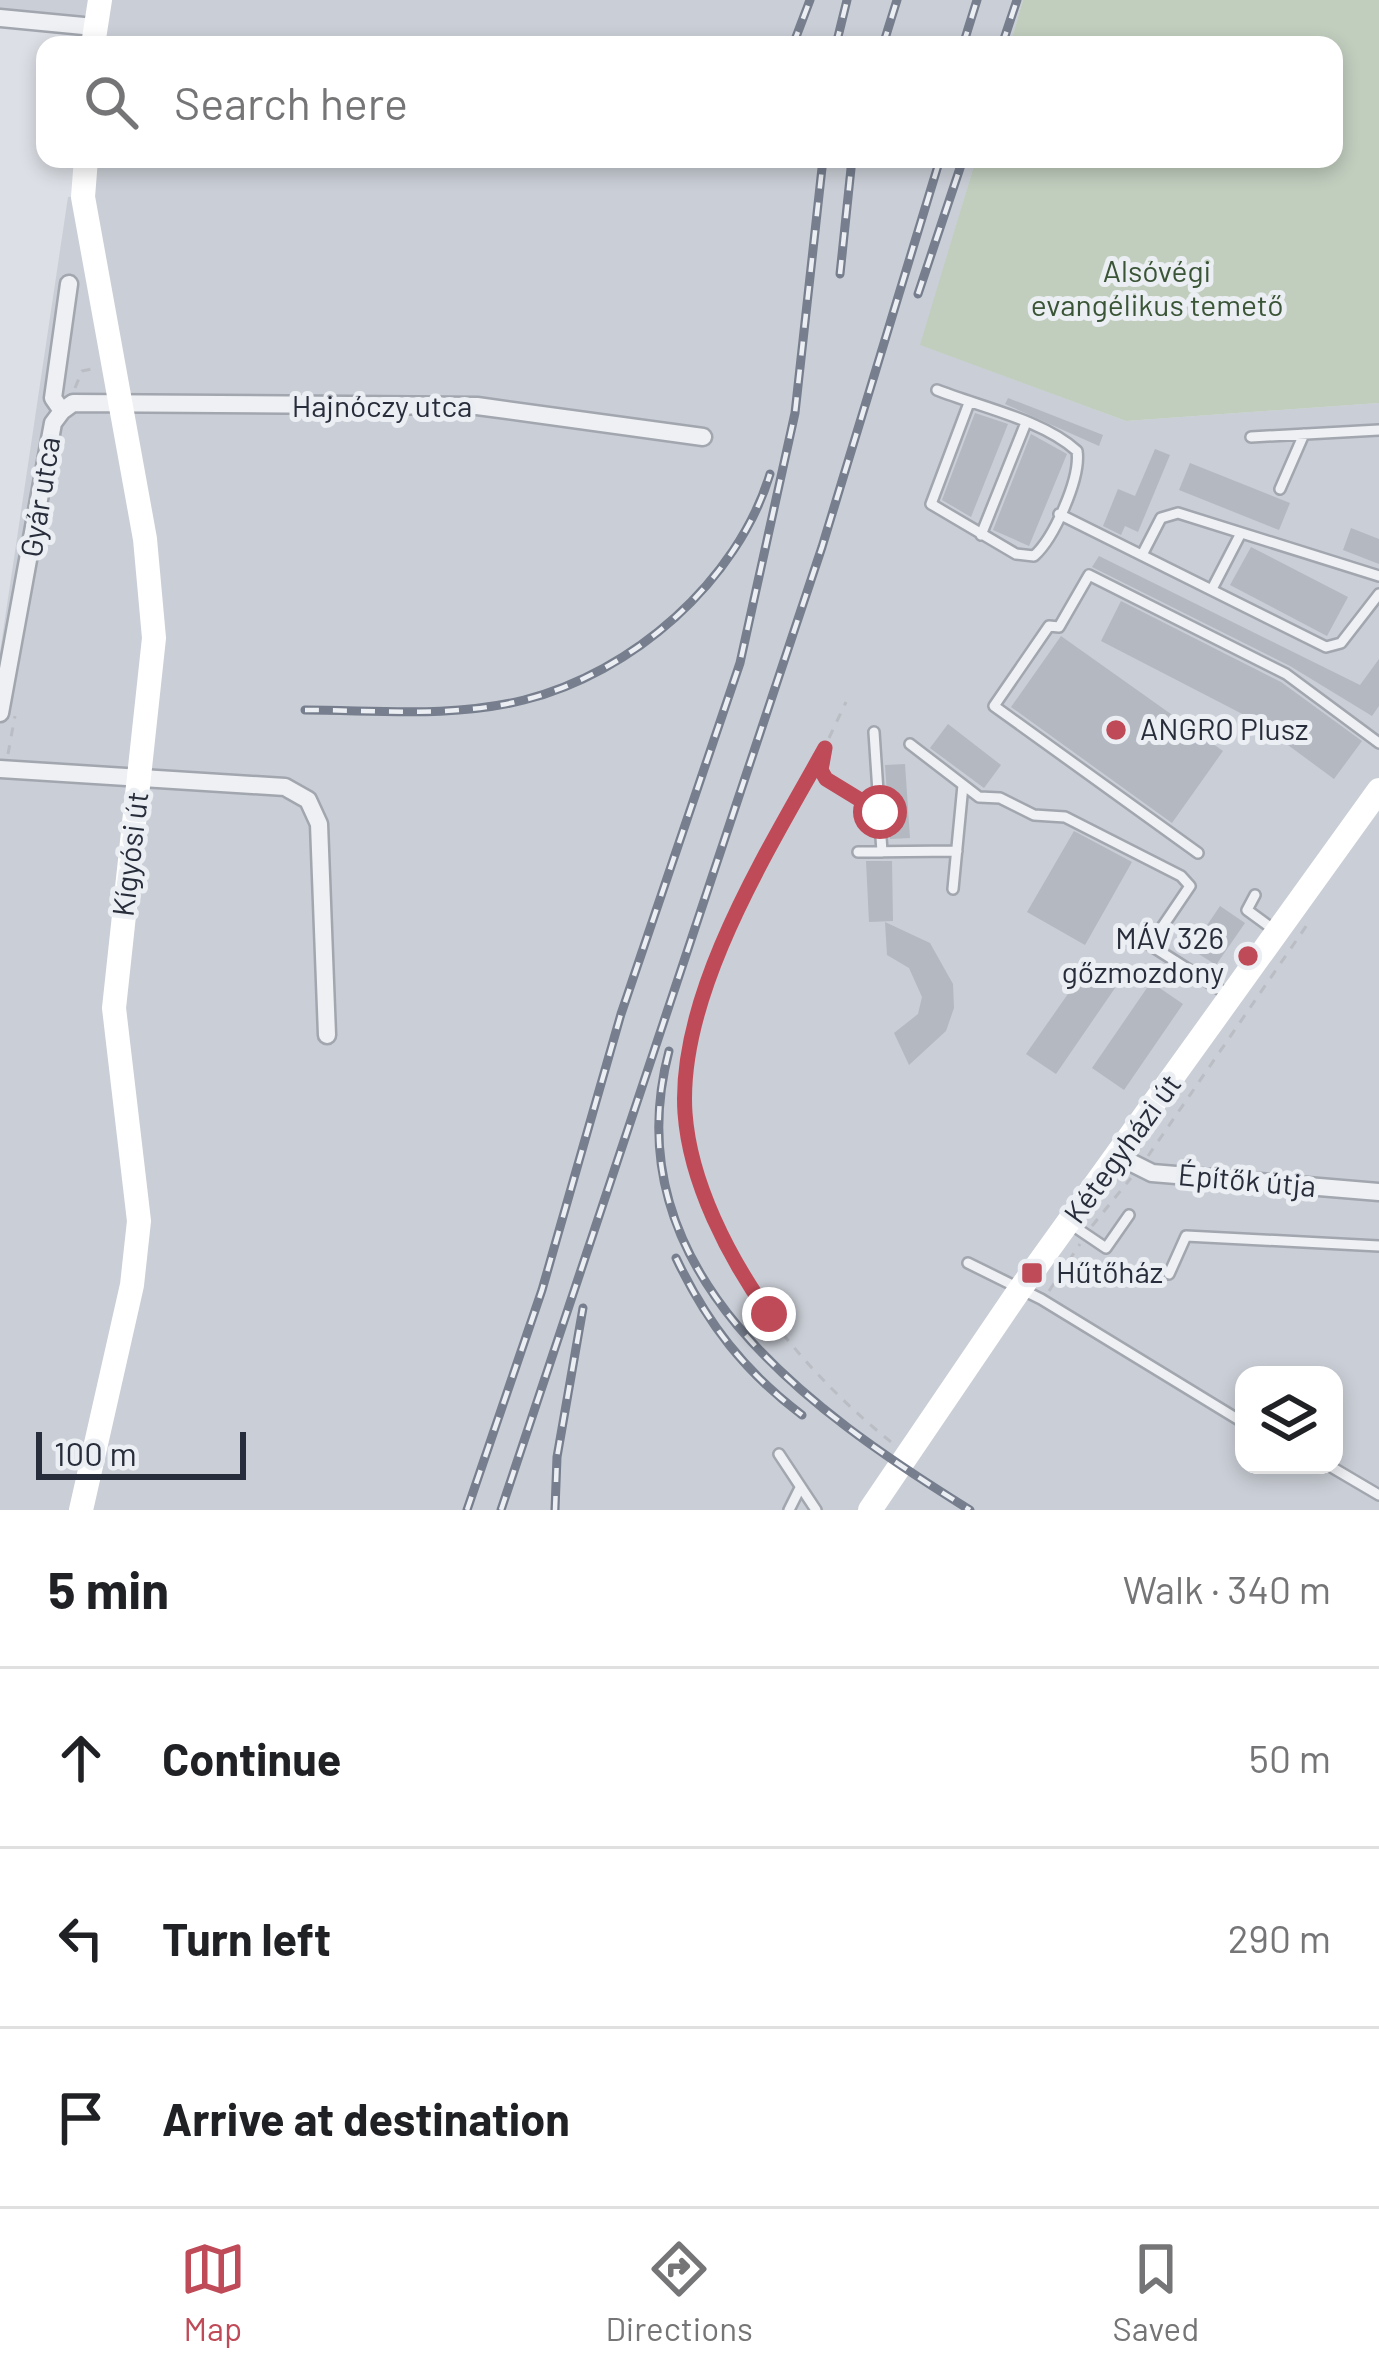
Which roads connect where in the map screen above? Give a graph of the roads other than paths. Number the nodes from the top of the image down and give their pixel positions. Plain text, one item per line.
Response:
1 (6, 14) edge
2 (94, 17) edge
3 (85, 168) edge
4 (69, 284) dead end
5 (937, 391) dead end
6 (969, 403) junction
7 (117, 404) junction
8 (68, 407) junction
9 (1025, 425) junction
10 (1379, 430) edge
11 (1304, 434) junction
12 (703, 437) dead end
13 (1251, 437) dead end
14 (1280, 489) dead end
15 (1059, 514) junction
16 (1240, 533) junction
17 (981, 535) junction
18 (1143, 554) junction
19 (1379, 576) edge
20 (1212, 590) junction
21 (1379, 593) edge
22 (0, 713) edge
23 (874, 732) dead end
24 (1375, 740) edge
25 (910, 744) dead end
26 (825, 748) road end
27 (3, 769) edge
28 (141, 778) junction
29 (963, 785) junction
30 (1379, 790) edge
31 (880, 812) junction
32 (957, 851) junction
33 (858, 852) dead end
34 (882, 852) junction
35 (1198, 853) dead end
36 (953, 889) dead end
37 (1255, 895) dead end
38 (1278, 932) junction
39 (1231, 997) junction
40 (327, 1035) dead end
41 (1118, 1156) junction
42 (1379, 1192) edge
43 (1129, 1215) dead end
44 (1070, 1223) junction
45 (1379, 1246) edge
46 (968, 1263) dead end
47 (1168, 1274) dead end
48 (1018, 1292) junction
49 (1235, 1418) edge
50 (779, 1454) dead end
51 (1343, 1474) edge
52 (800, 1488) junction
53 (1379, 1495) edge
54 (81, 1510) edge
55 (789, 1510) edge
56 (816, 1510) edge
57 (870, 1510) edge

1 - 2 street
3 - 7 main road, Kígyósi út
4 - 8 street, Gyár utca
5 - 6 lane
6 - 9 lane
6 - 17 lane
7 - 8 street, Hajnóczy utca
7 - 12 street, Hajnóczy utca
7 - 28 main road, Kígyósi út
8 - 22 street, Gyár utca
9 - 15 lane
9 - 17 lane
10 - 11 lane
11 - 13 lane
11 - 14 lane
15 - 17 lane
15 - 18 lane
16 - 18 lane
16 - 19 lane
16 - 20 lane
18 - 20 lane
20 - 21 lane
23 - 31 lane
24 - 35 lane
25 - 29 lane
26 - 31 lane
27 - 28 street
28 - 40 street
28 - 54 main road, Kígyósi út
29 - 32 lane
29 - 39 lane
30 - 38 main road, Kétegyházi út
31 - 34 lane
32 - 34 lane
32 - 36 lane
33 - 34 lane
37 - 38 lane
38 - 39 main road, Kétegyházi út
39 - 41 main road, Kétegyházi út
41 - 42 street, Építők útja
41 - 44 main road, Kétegyházi út
43 - 44 lane
44 - 48 main road, Kétegyházi út
45 - 47 lane
46 - 48 lane
48 - 49 lane
48 - 57 main road, Kétegyházi út
50 - 52 lane
51 - 53 lane
52 - 55 lane
52 - 56 lane

